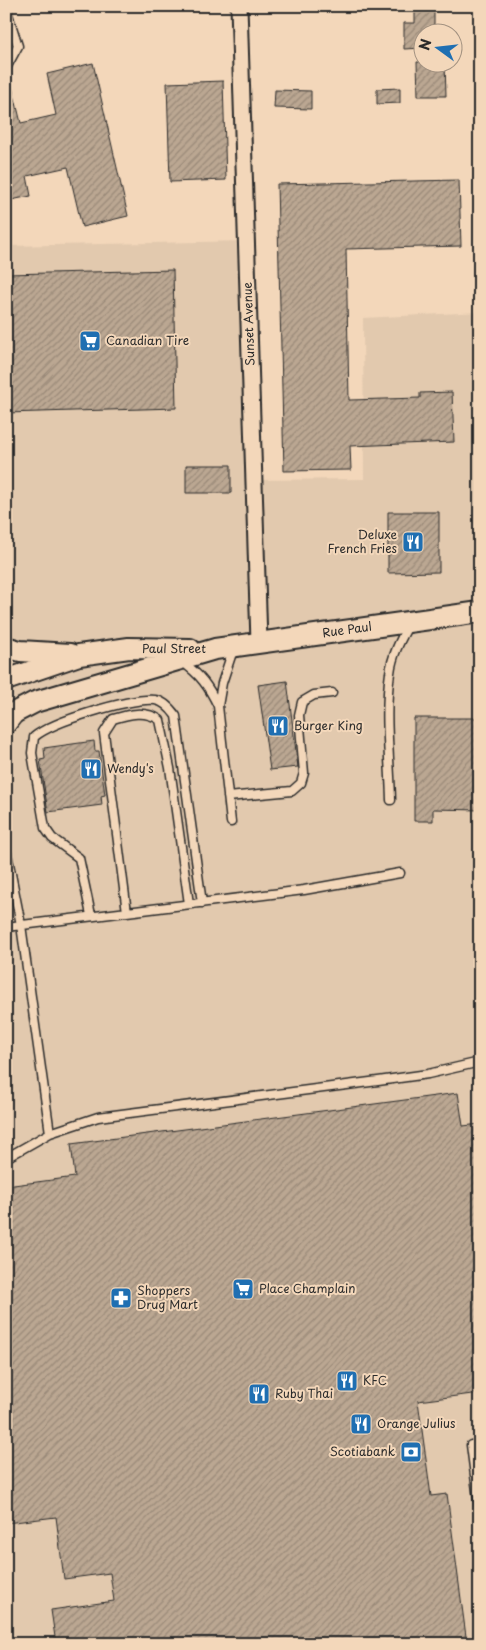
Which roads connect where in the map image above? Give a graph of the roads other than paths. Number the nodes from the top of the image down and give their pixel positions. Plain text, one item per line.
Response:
1 (239, 6) edge
2 (6, 8) edge
3 (6, 68) edge
4 (480, 612) edge
5 (410, 621) junction
6 (259, 642) junction
7 (6, 647) edge
8 (225, 647) junction
9 (79, 655) junction
10 (178, 659) junction
11 (6, 680) edge
12 (332, 693) dead end
13 (34, 702) junction
14 (218, 706) junction
15 (6, 717) edge
16 (6, 734) edge
17 (228, 797) junction
18 (391, 800) dead end
19 (232, 822) dead end
20 (6, 848) edge
21 (400, 873) dead end
22 (202, 903) junction
23 (189, 904) junction
24 (127, 912) junction
25 (91, 915) junction
26 (22, 925) junction
27 (6, 928) edge
28 (480, 1062) edge
29 (50, 1133) junction
30 (6, 1158) edge
31 (480, 1444) edge
32 (480, 1514) edge

1 - 6 street, Sunset Avenue
2 - 3 lane
4 - 5 main road, Rue Paul
5 - 6 main road, Rue Paul
5 - 18 lane
6 - 8 main road, Rue Paul
7 - 9 main road
8 - 9 main road, Paul Street
8 - 10 main road, Paul Street
8 - 14 lane
9 - 11 main road, Paul Street
10 - 13 main road, Paul Street
10 - 14 lane
12 - 17 lane
13 - 15 main road, Paul Street
13 - 16 lane
14 - 17 lane
17 - 19 lane
20 - 26 lane
21 - 22 lane
22 - 23 lane
22 - 25 lane
23 - 24 lane
23 - 24 lane
24 - 25 lane
25 - 26 lane
26 - 27 lane
26 - 29 lane
28 - 29 lane
29 - 30 lane
31 - 32 lane

